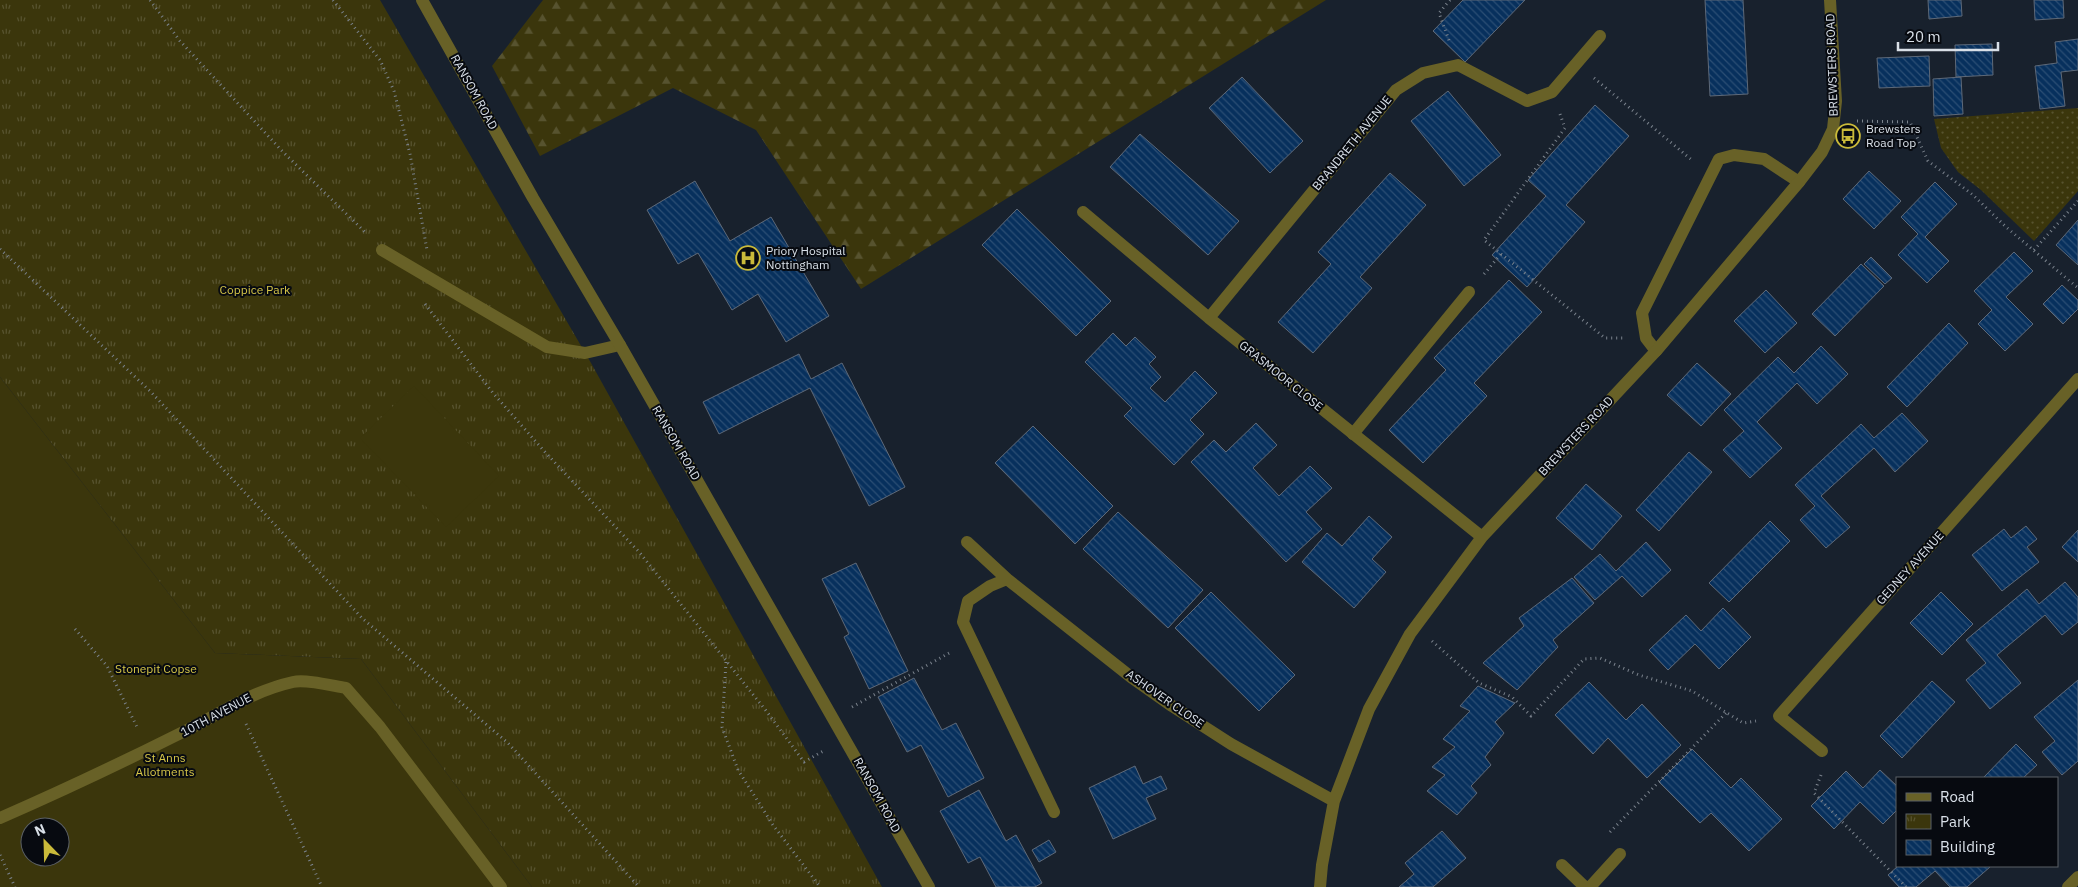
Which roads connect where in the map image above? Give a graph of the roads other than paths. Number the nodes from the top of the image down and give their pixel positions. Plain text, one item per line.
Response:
1 (422, 0) edge
2 (1830, 0) edge
3 (1600, 36) dead end
4 (1799, 182) junction
5 (1083, 212) dead end
6 (382, 250) road end
7 (1469, 292) dead end
8 (1209, 318) junction
9 (620, 345) junction
10 (1656, 351) junction
11 (2078, 380) edge
12 (1354, 434) junction
13 (1482, 537) junction
14 (967, 542) dead end
15 (1007, 578) junction
16 (1822, 751) road end
17 (1334, 801) junction
18 (1054, 812) dead end
19 (0, 818) edge
20 (1620, 854) road end
21 (1562, 865) dead end
22 (2078, 877) edge
23 (501, 887) edge
24 (929, 887) edge
25 (1320, 887) edge
26 (1585, 887) edge
27 (1590, 887) edge
28 (2068, 887) edge

1 - 9 street, RANSOM ROAD
2 - 4 street, BREWSTERS ROAD
3 - 8 street, BRANDRETH AVENUE
4 - 10 street, BREWSTERS ROAD
4 - 10 street
5 - 8 street, GRASMOOR CLOSE
6 - 9 street
7 - 12 street
8 - 12 street, GRASMOOR CLOSE
9 - 24 street, RANSOM ROAD
10 - 13 street, BREWSTERS ROAD
11 - 16 street, GEDNEY AVENUE
12 - 13 street, GRASMOOR CLOSE
13 - 17 street, BREWSTERS ROAD
14 - 15 street, ASHOVER CLOSE
15 - 17 street, ASHOVER CLOSE
15 - 18 street
17 - 25 street, BREWSTERS ROAD
19 - 23 street, 10TH AVENUE
20 - 27 street
21 - 26 street
22 - 28 street

